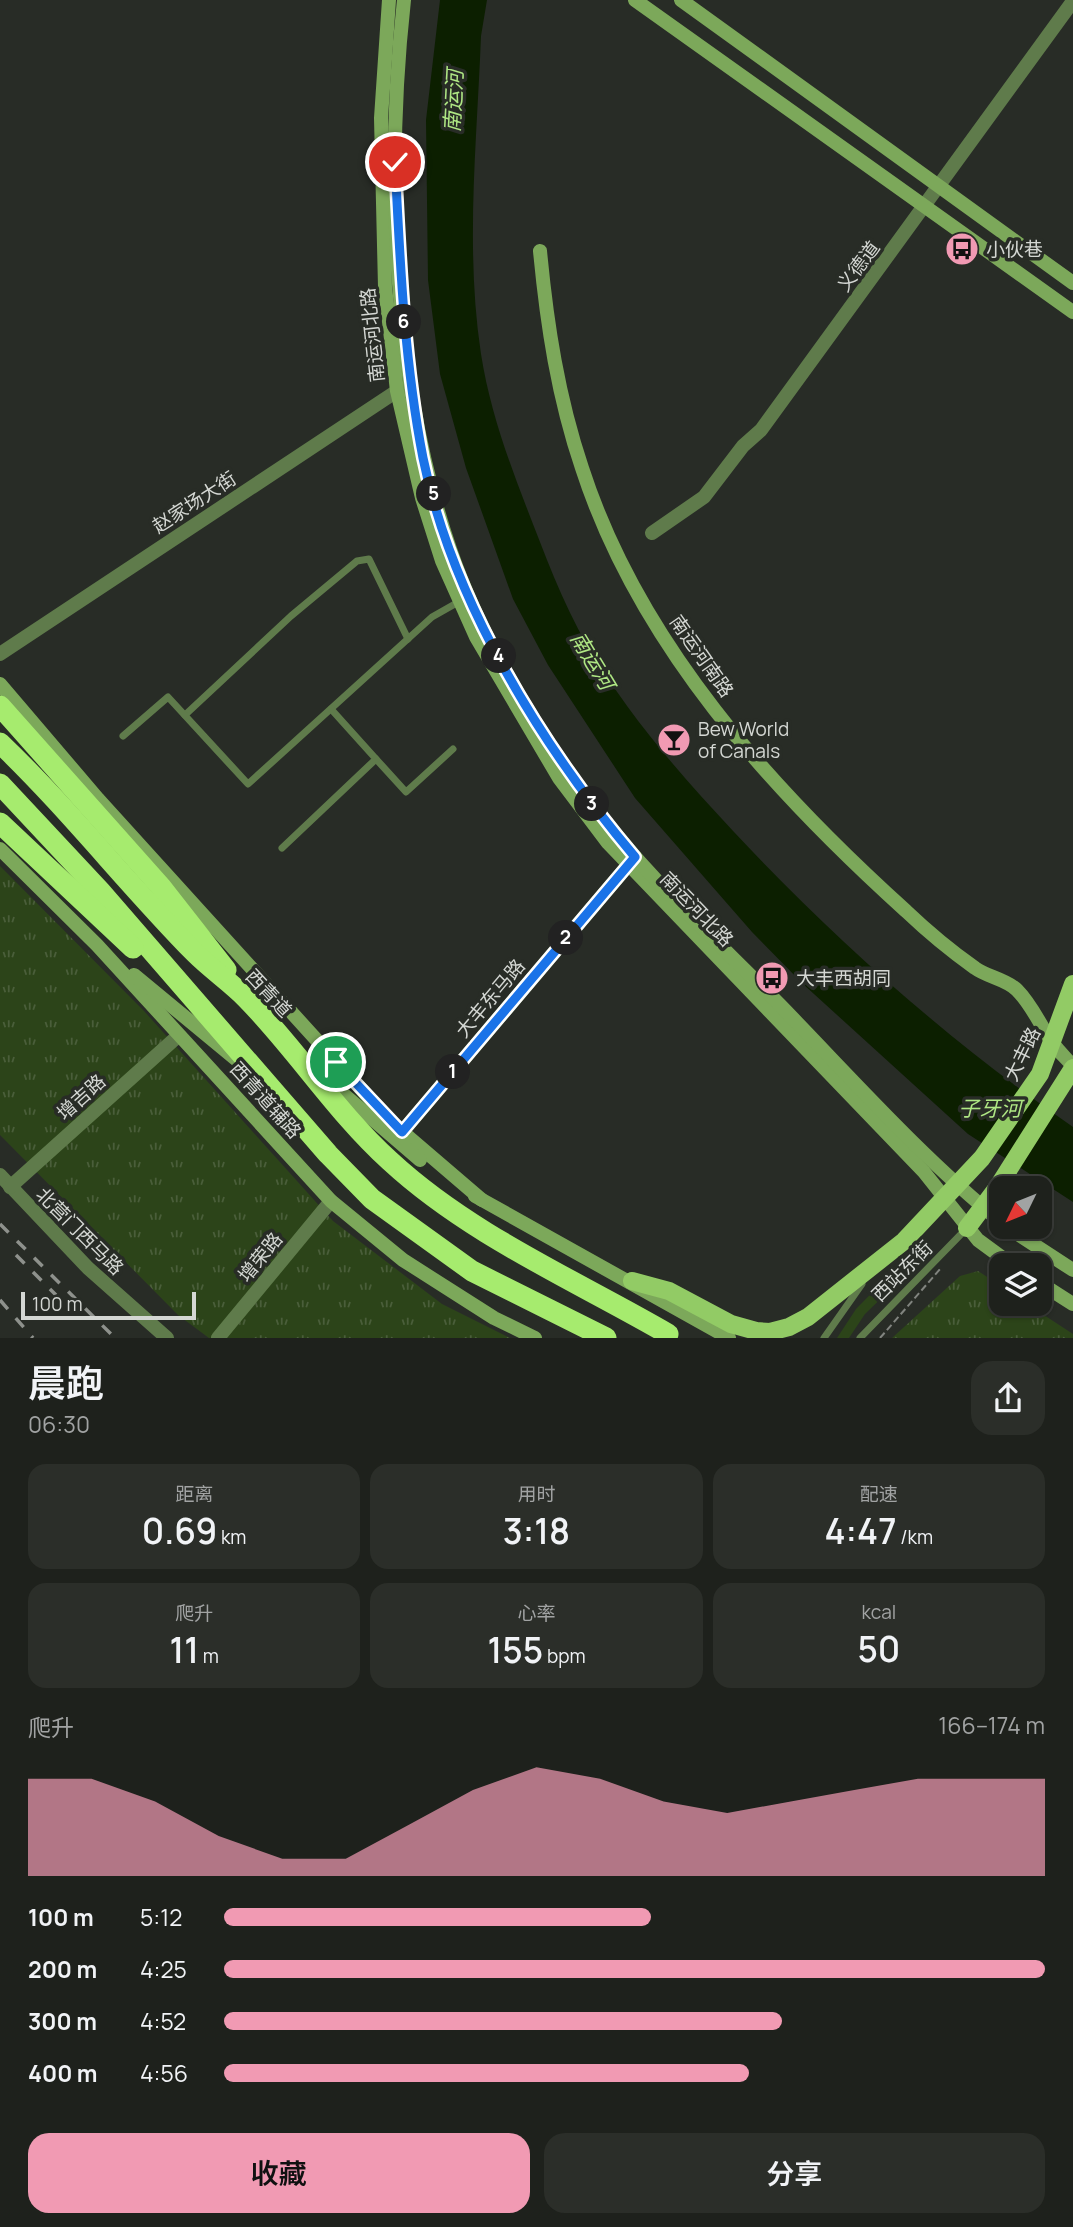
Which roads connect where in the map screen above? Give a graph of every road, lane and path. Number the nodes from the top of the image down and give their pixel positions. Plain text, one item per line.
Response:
1 (389, 0) edge
2 (404, 0) edge
3 (635, 0) edge
4 (681, 0) edge
5 (1073, 1) edge
6 (940, 187) junction
7 (927, 206) junction
8 (541, 251) dead end
9 (1073, 283) edge
10 (1073, 312) edge
11 (404, 390) junction
12 (652, 533) dead end
13 (464, 599) junction
14 (408, 639) junction
15 (0, 654) edge
16 (0, 684) edge
17 (0, 706) edge
18 (331, 709) junction
19 (185, 715) junction
20 (123, 736) dead end
21 (0, 743) edge
22 (453, 750) dead end
23 (376, 759) junction
24 (0, 785) edge
25 (4, 835) edge
26 (282, 848) dead end
27 (632, 861) junction
28 (97, 945) junction
29 (1073, 984) edge
30 (246, 998) junction
31 (209, 1018) junction
32 (175, 1032) junction
33 (281, 1039) junction
34 (1053, 1044) junction
35 (1073, 1050) edge
36 (1073, 1067) edge
37 (265, 1083) junction
38 (402, 1132) junction
39 (5, 1181) edge
40 (958, 1186) junction
41 (482, 1200) junction
42 (944, 1200) junction
43 (331, 1201) junction
44 (983, 1208) junction
45 (989, 1213) edge
46 (967, 1228) junction
47 (1025, 1239) edge
48 (904, 1241) junction
49 (950, 1245) junction
50 (994, 1253) edge
51 (1073, 1270) edge
52 (632, 1281) junction
53 (1052, 1291) edge
54 (1073, 1304) edge
55 (668, 1334) dead end
56 (167, 1338) edge
57 (218, 1338) edge
58 (535, 1338) edge
59 (606, 1338) edge
60 (729, 1338) edge
61 (824, 1338) edge
62 (860, 1338) edge
63 (880, 1338) edge

1 - 11 street, 南运河北路
2 - 11 street, 南运河北路
3 - 7 street
4 - 6 street
5 - 6 street, 义德道
6 - 7 street, 义德道
6 - 9 street
7 - 10 street
7 - 12 street, 义德道
8 - 34 street, 南运河南路
11 - 13 street, 南运河北路
11 - 15 street, 赵家场大街
13 - 14 lane
13 - 27 street, 南运河北路
14 - 18 lane
14 - 19 lane
16 - 38 street
17 - 30 highway
18 - 19 lane
18 - 23 lane
19 - 20 lane
21 - 30 highway, 西青道
22 - 23 lane
23 - 26 lane
24 - 31 highway
25 - 28 street, 西青道辅路
25 - 31 highway
27 - 38 street, 大丰东马路
27 - 40 street, 南运河北路
27 - 42 street, 南运河北路
28 - 32 street, 西青道辅路
28 - 37 street
29 - 34 main road, 大丰路
30 - 33 highway, 西青道
31 - 37 highway
32 - 39 street, 增吉路
32 - 43 street, 西青道辅路
33 - 41 street
33 - 55 highway, 西青道
34 - 35 street
34 - 36 street, 南运河南路
34 - 40 main road, 大丰路
36 - 44 main road
37 - 59 highway
38 - 41 street
39 - 56 street, 北营门西马路
40 - 42 main road, 大丰路
40 - 44 street, 南运河北路
41 - 52 street
42 - 46 street, 南运河北路
42 - 48 main road
43 - 57 street, 增荣路
43 - 58 street, 西青道辅路
44 - 45 street, 南运河北路
44 - 46 main road
46 - 49 lane, 西站东街
46 - 50 street, 南运河北路
47 - 51 street
48 - 52 main road
48 - 61 lane, 西站东街
49 - 62 lane, 西站东街
49 - 63 path
52 - 60 street
53 - 54 street

